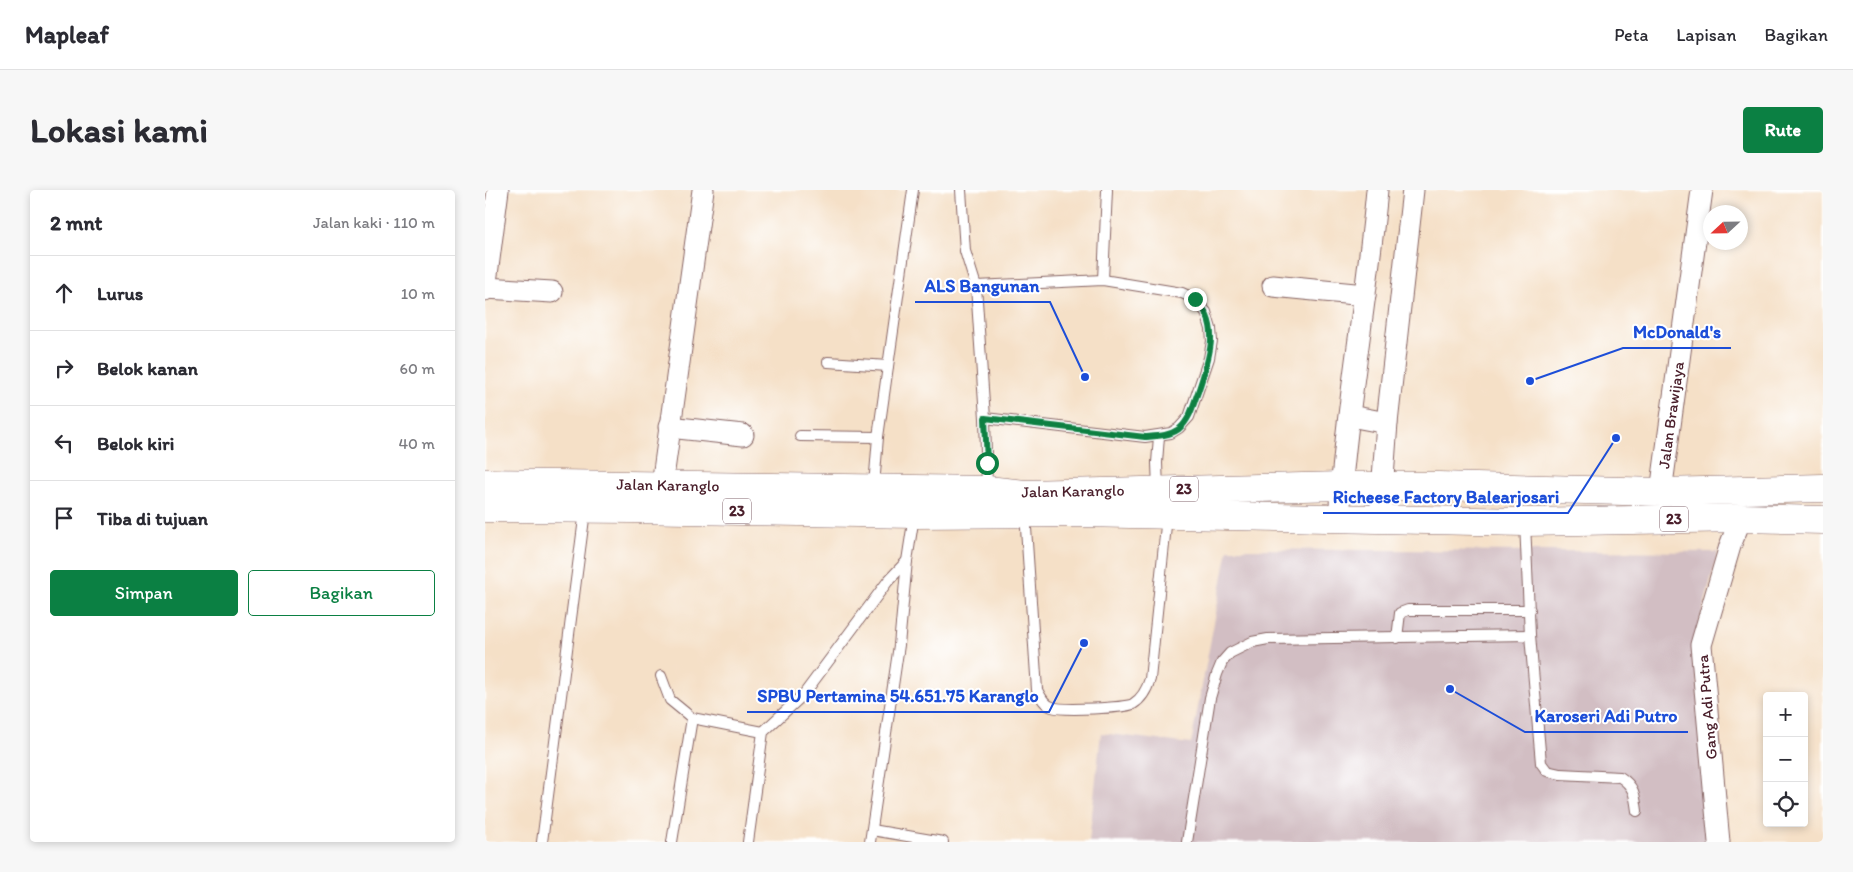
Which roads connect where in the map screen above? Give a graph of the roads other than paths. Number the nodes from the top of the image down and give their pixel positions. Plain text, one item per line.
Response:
1 (498, 190) edge
2 (703, 190) edge
3 (913, 190) edge
4 (961, 190) edge
5 (1107, 190) edge
6 (1377, 190) edge
7 (1413, 190) edge
8 (1702, 190) edge
9 (1103, 280) junction
10 (976, 286) junction
11 (1273, 286) dead end
12 (485, 289) edge
13 (552, 292) dead end
14 (1365, 295) junction
15 (828, 362) dead end
16 (888, 366) junction
17 (1350, 416) junction
18 (985, 418) junction
19 (1387, 423) junction
20 (669, 427) junction
21 (743, 435) dead end
22 (800, 436) dead end
23 (1159, 436) junction
24 (878, 437) junction
25 (485, 483) edge
26 (662, 485) junction
27 (1341, 486) junction
28 (1382, 487) junction
29 (1823, 488) edge
30 (873, 489) junction
31 (1159, 489) junction
32 (1527, 489) junction
33 (1661, 492) junction
34 (988, 501) junction
35 (1025, 503) junction
36 (485, 508) edge
37 (585, 510) junction
38 (915, 514) junction
39 (1168, 515) junction
40 (1741, 518) junction
41 (1339, 519) junction
42 (1380, 519) junction
43 (1823, 520) edge
44 (1525, 522) junction
45 (907, 561) junction
46 (1529, 610) junction
47 (1531, 635) junction
48 (1397, 638) junction
49 (661, 676) dead end
50 (692, 718) junction
51 (763, 732) junction
52 (1637, 811) dead end
53 (872, 830) junction
54 (542, 842) edge
55 (672, 842) edge
56 (747, 842) edge
57 (870, 842) edge
58 (943, 842) edge
59 (1187, 842) edge
60 (1719, 842) edge

1 - 12 street
2 - 20 street
3 - 16 lane
4 - 10 lane
5 - 9 lane
6 - 14 street
7 - 19 street
8 - 33 street, Jalan Brawijaya
9 - 10 lane
9 - 23 lane
10 - 18 lane
11 - 14 street
12 - 13 street
14 - 17 street
15 - 16 lane
16 - 24 lane
17 - 19 street
17 - 27 street
18 - 23 lane
18 - 34 lane
19 - 28 street
20 - 21 street
20 - 26 street
22 - 24 lane
23 - 31 lane
24 - 30 lane
25 - 26 highway, Jalan Karanglo / 23
26 - 30 highway, Jalan Karanglo / 23
27 - 28 highway, Jalan Karanglo / 23
27 - 31 highway, Jalan Karanglo / 23
27 - 41 street
28 - 32 highway, Jalan Karanglo / 23
28 - 42 street
29 - 33 highway, 23
30 - 34 highway, Jalan Karanglo / 23
31 - 35 highway, Jalan Karanglo / 23
32 - 33 highway, Jalan Karanglo / 23
32 - 44 street
34 - 35 highway, Jalan Karanglo / 23
34 - 38 highway, Jalan Karanglo / 23
35 - 39 highway, Jalan Karanglo / 23
35 - 39 lane
36 - 37 highway, Jalan Karanglo / 23
37 - 38 highway, Jalan Karanglo / 23
37 - 54 lane
38 - 45 lane
39 - 41 highway, Jalan Karanglo / 23
40 - 43 highway, 23
40 - 44 highway, 23
40 - 60 street, Gang Adi Putra
41 - 42 highway, Jalan Karanglo / 23
42 - 44 highway, Jalan Karanglo / 23
44 - 46 lane
45 - 51 lane
45 - 53 lane
46 - 47 lane
46 - 48 lane
47 - 48 lane
47 - 52 lane
48 - 59 lane
49 - 50 lane
50 - 51 lane
50 - 55 lane
51 - 56 lane
53 - 57 lane
53 - 58 lane

